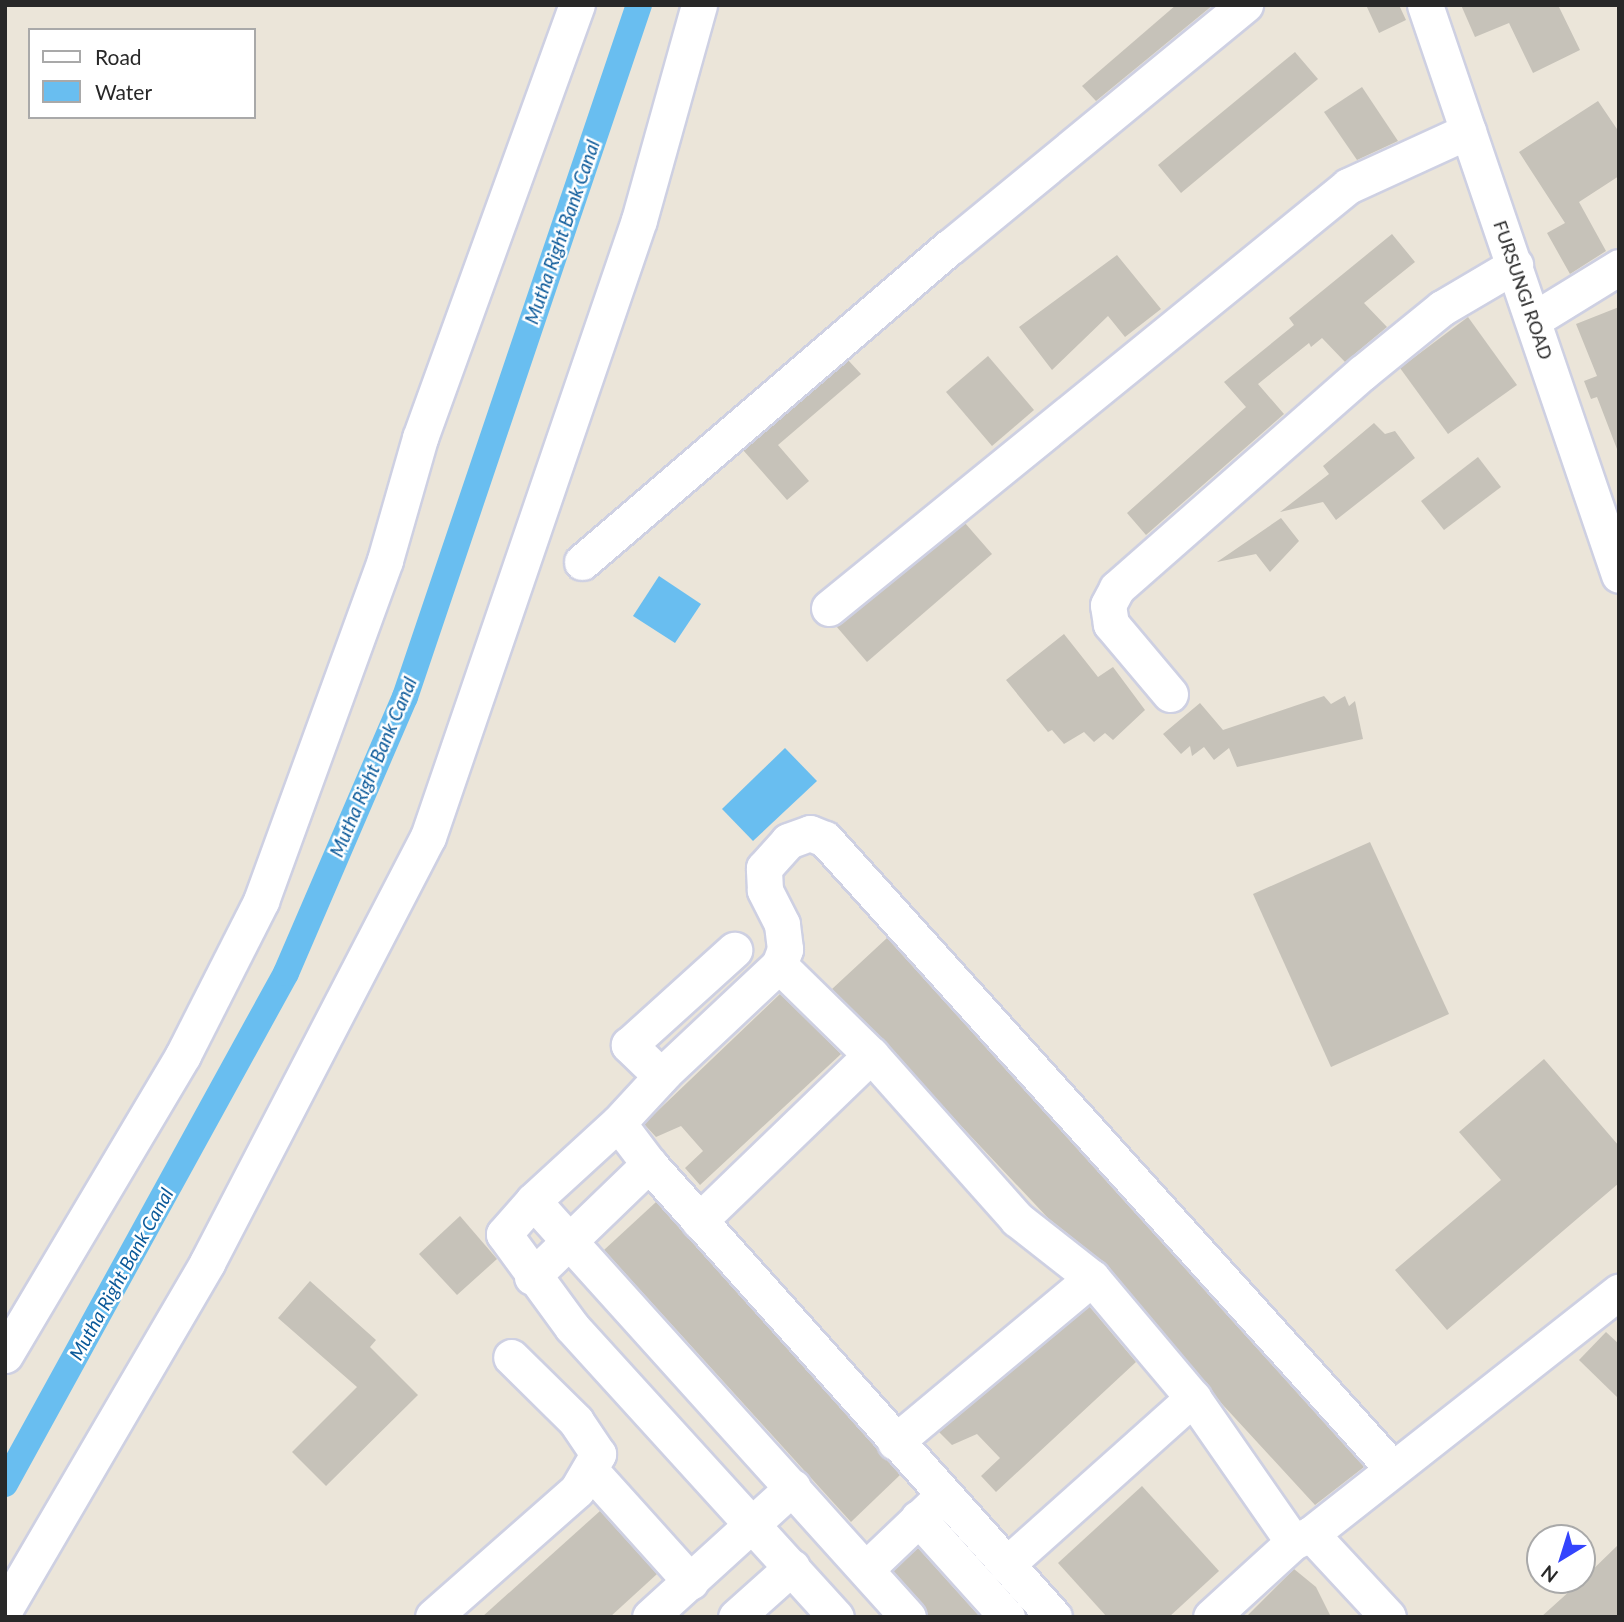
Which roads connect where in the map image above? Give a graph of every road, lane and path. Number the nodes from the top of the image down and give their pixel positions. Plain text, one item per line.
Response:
1 (577, 5) edge
2 (699, 5) edge
3 (1245, 5) edge
4 (1425, 5) edge
5 (1468, 131) junction
6 (1515, 265) junction
7 (1619, 267) edge
8 (1533, 320) junction
9 (582, 562) dead end
10 (1619, 575) edge
11 (829, 608) dead end
12 (1170, 694) dead end
13 (734, 950) dead end
14 (779, 965) junction
15 (871, 1055) junction
16 (661, 1076) junction
17 (618, 1123) junction
18 (649, 1164) junction
19 (533, 1200) junction
20 (699, 1221) junction
21 (572, 1240) junction
22 (532, 1277) junction
23 (1092, 1278) junction
24 (1619, 1292) edge
25 (1619, 1317) edge
26 (5, 1355) edge
27 (511, 1357) dead end
28 (1523, 1394) dead end
29 (1193, 1398) junction
30 (895, 1442) junction
31 (1392, 1469) junction
32 (591, 1471) junction
33 (793, 1487) junction
34 (944, 1495) junction
35 (918, 1518) junction
36 (756, 1525) junction
37 (1302, 1538) junction
38 (1006, 1565) junction
39 (793, 1567) junction
40 (866, 1569) junction
41 (691, 1582) junction
42 (5, 1609) edge
43 (1380, 1614) edge
44 (433, 1617) edge
45 (650, 1617) edge
46 (736, 1617) edge
47 (836, 1617) edge
48 (908, 1617) edge
49 (1007, 1617) edge
50 (1054, 1617) edge
51 (1211, 1617) edge

1 - 26 street
2 - 42 street
3 - 9 street
4 - 5 street, FURSUNGI ROAD
5 - 6 street, FURSUNGI ROAD
5 - 11 street
6 - 8 street, FURSUNGI ROAD
6 - 12 street
7 - 8 street
8 - 10 street, FURSUNGI ROAD
13 - 16 street
14 - 15 street
14 - 16 street
14 - 31 street
15 - 20 street
15 - 23 street
16 - 17 street
17 - 18 street
17 - 19 street
18 - 20 street
18 - 21 street
19 - 21 street
19 - 22 street
20 - 30 street
21 - 22 street
21 - 33 street
22 - 36 street
23 - 29 street
23 - 30 street
24 - 31 street
25 - 28 street
27 - 32 street
29 - 37 street
29 - 38 street
30 - 34 street
31 - 37 street
32 - 41 street
32 - 44 street
33 - 36 street
33 - 40 street
34 - 35 street
34 - 38 street
35 - 40 street
35 - 49 street
36 - 39 street
36 - 41 street
37 - 43 street
37 - 51 street
38 - 50 street
39 - 46 street
39 - 47 street
40 - 48 street
41 - 45 street

